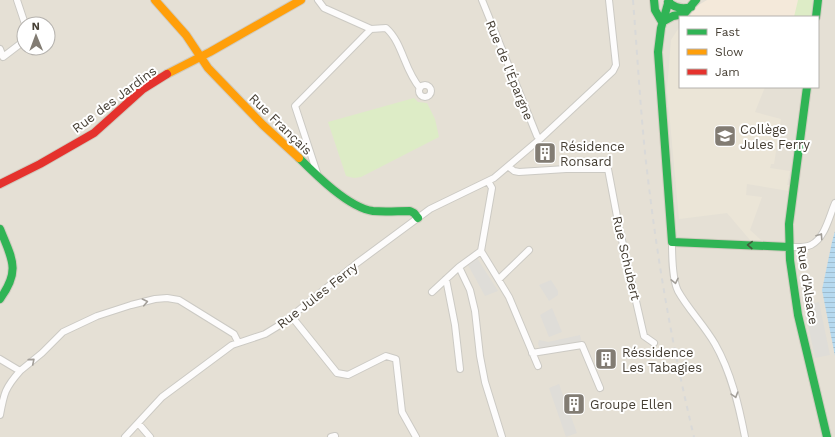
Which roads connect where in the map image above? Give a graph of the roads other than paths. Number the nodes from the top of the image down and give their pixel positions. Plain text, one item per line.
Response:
1 (17, 0) edge
2 (154, 0) edge
3 (301, 0) edge
4 (318, 0) edge
5 (482, 0) edge
6 (609, 0) edge
7 (654, 0) edge
8 (696, 0) edge
9 (818, 0) edge
10 (668, 1) edge
11 (691, 7) junction
12 (22, 16) edge
13 (816, 16) edge
14 (662, 22) junction
15 (371, 29) junction
16 (16, 47) edge
17 (0, 49) edge
18 (201, 56) junction
19 (1, 59) edge
20 (420, 88) dead end
21 (807, 88) edge
22 (540, 139) junction
23 (516, 160) junction
24 (508, 167) junction
25 (525, 172) junction
26 (318, 177) junction
27 (488, 181) junction
28 (0, 184) edge
29 (835, 203) edge
30 (418, 218) junction
31 (0, 229) edge
32 (672, 242) junction
33 (789, 247) junction
34 (529, 250) dead end
35 (481, 251) junction
36 (459, 267) junction
37 (446, 279) junction
38 (499, 279) junction
39 (432, 292) dead end
40 (0, 299) edge
41 (292, 317) junction
42 (238, 342) junction
43 (654, 343) dead end
44 (532, 353) junction
45 (0, 359) edge
46 (538, 366) dead end
47 (460, 369) dead end
48 (20, 371) junction
49 (600, 388) dead end
50 (0, 415) edge
51 (138, 423) junction
52 (125, 437) edge
53 (150, 437) edge
54 (416, 437) edge
55 (502, 437) edge
56 (745, 437) edge
57 (827, 437) edge

1 - 12 street
2 - 18 street, Rue Français
3 - 18 street, Rue des Jardins
4 - 15 street
5 - 22 street, Rue de l'Épargne
6 - 22 street, Rue Jules Ferry
7 - 10 street
7 - 14 street
8 - 11 street
9 - 13 street
10 - 11 street
10 - 14 street
11 - 14 street
14 - 32 street
15 - 20 street
15 - 26 street
16 - 19 street
17 - 19 street
18 - 26 street, Rue Français
18 - 28 street, Rue des Jardins
21 - 33 street, Rue d'Alsace
22 - 23 street, Rue Jules Ferry
23 - 24 street, Rue Jules Ferry
23 - 25 street
24 - 25 street
24 - 27 street, Rue Jules Ferry
25 - 43 street, Rue Schubert
26 - 30 street, Rue Français
27 - 30 street, Rue Jules Ferry
27 - 35 street
33 -> 29 street
30 - 41 street, Rue Jules Ferry
31 - 40 street
33 -> 32 street
32 -> 56 street
33 - 57 street, Rue d'Alsace
34 - 38 street
35 - 36 street
35 - 38 street
36 - 37 street
36 - 55 street
37 - 39 street
37 - 47 street
38 - 44 street
41 - 42 street, Rue Jules Ferry
41 - 54 street
48 -> 42 street
42 - 51 street, Rue Jules Ferry
44 - 46 street
44 - 49 street
45 - 48 street
48 - 50 street
51 - 52 street, Rue Jules Ferry
51 - 53 street

